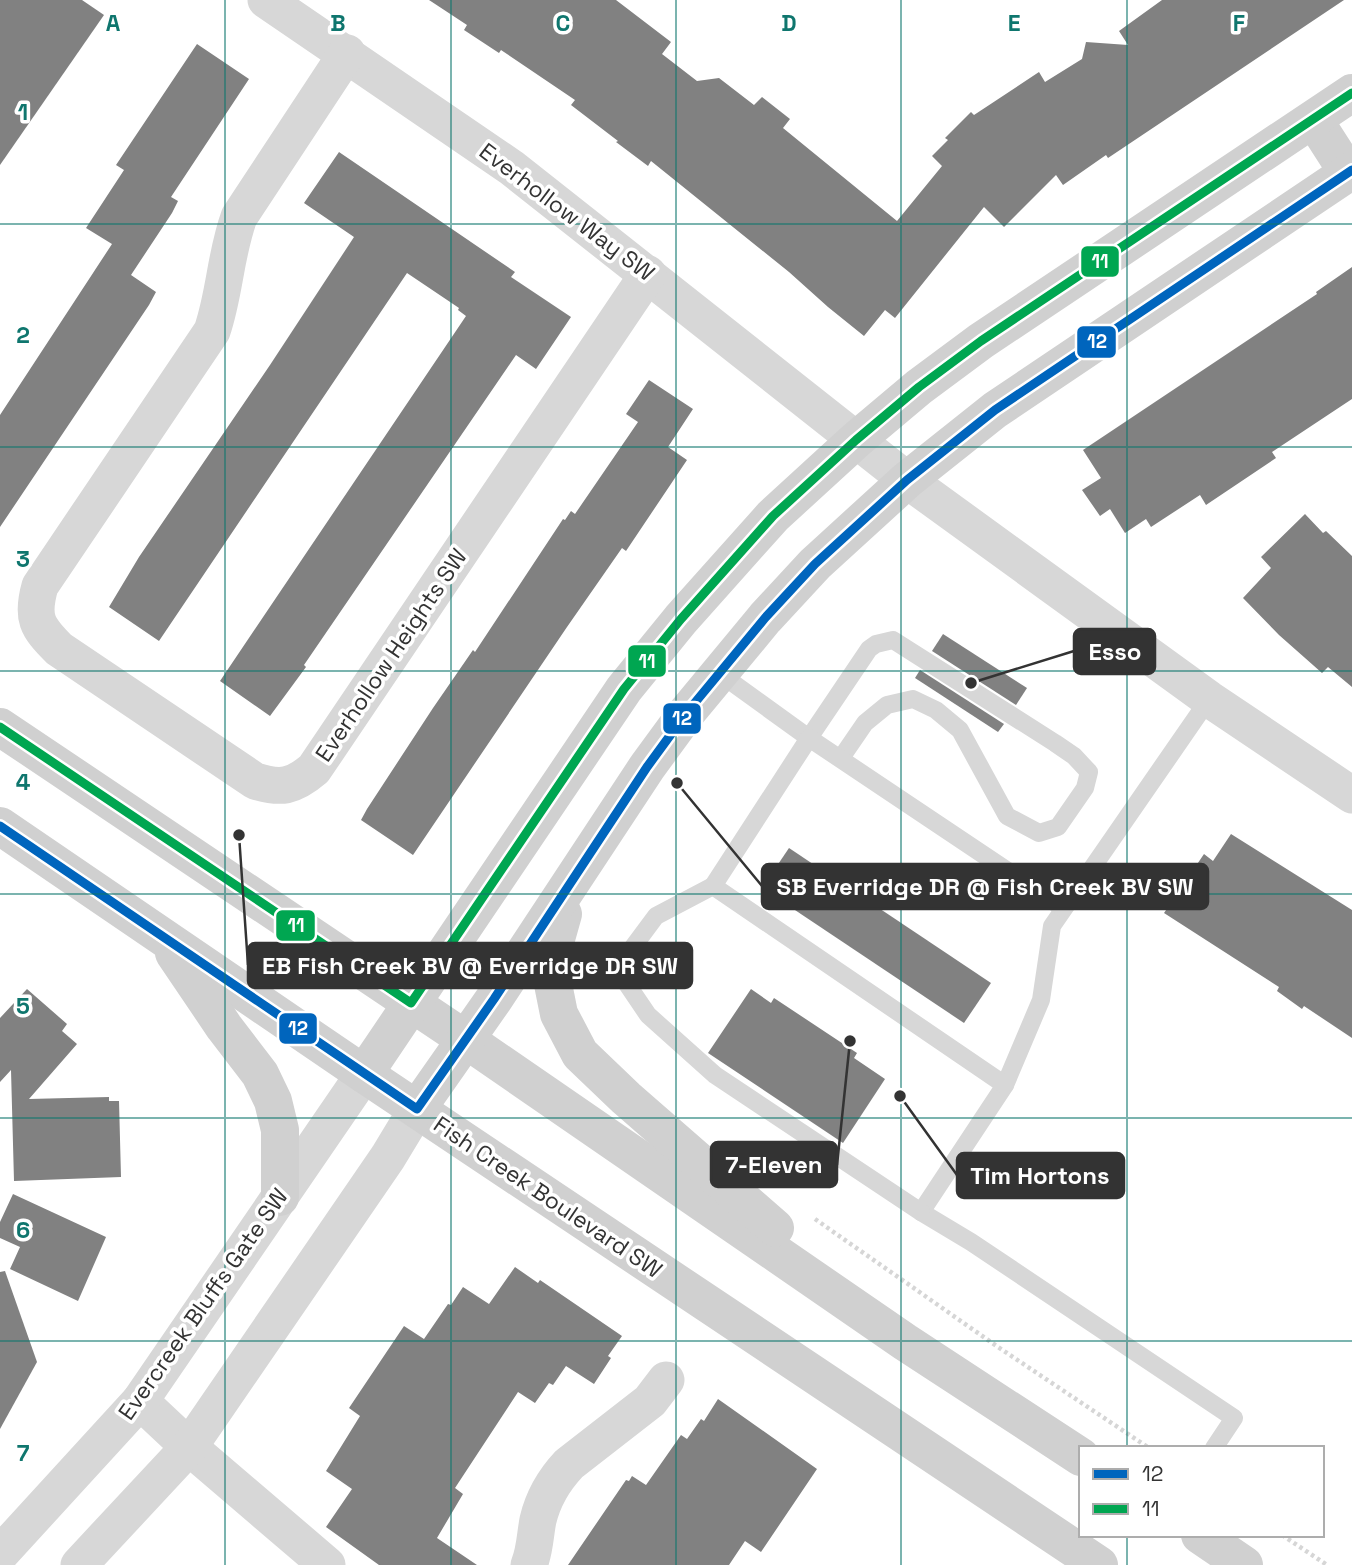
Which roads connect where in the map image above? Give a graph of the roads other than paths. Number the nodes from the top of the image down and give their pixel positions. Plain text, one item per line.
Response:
1 (266, 0) edge
2 (346, 54) junction
3 (1352, 93) edge
4 (1314, 120) junction
5 (1350, 172) edge
6 (648, 274) junction
7 (856, 440) junction
8 (907, 480) junction
9 (719, 673) junction
10 (1209, 699) junction
11 (0, 727) edge
12 (809, 738) junction
13 (841, 758) junction
14 (1352, 795) edge
15 (0, 825) edge
16 (603, 834) junction
17 (713, 886) junction
18 (1063, 908) junction
19 (163, 937) junction
20 (411, 1003) junction
21 (464, 1039) junction
22 (364, 1074) junction
23 (1005, 1085) junction
24 (417, 1109) junction
25 (280, 1197) junction
26 (921, 1212) junction
27 (905, 1342) junction
28 (666, 1380) dead end
29 (140, 1401) junction
30 (1214, 1446) edge
31 (189, 1447) junction
32 (1079, 1456) edge
33 (1203, 1537) edge
34 (0, 1554) edge
35 (79, 1565) edge
36 (327, 1565) edge
37 (529, 1565) edge
38 (1099, 1565) edge
39 (1244, 1565) edge

1 - 2 street, Everhollow Way SW
2 - 6 street, Everhollow Way SW
2 - 6 street, Everhollow Heights SW
3 - 4 main road
4 - 5 main road
4 - 7 main road
5 - 8 main road
6 - 7 street, Everhollow Way SW
7 - 8 street, Everhollow Way SW
7 - 20 main road
8 - 9 main road
8 - 10 street, Everhollow Way SW
9 - 12 lane
9 - 16 main road
10 - 14 street, Everhollow Way SW
10 - 18 lane
11 - 20 main road
12 - 13 lane
12 - 13 lane
12 - 17 lane
13 - 18 lane
15 - 19 main road, Fish Creek Boulevard SW
16 - 21 main road
16 - 27 main road
17 - 23 lane
17 - 26 lane
18 - 23 lane
19 - 22 main road, Fish Creek Boulevard SW
19 - 25 main road
20 - 21 main road
20 - 22 main road
21 - 24 main road
21 - 27 main road
22 - 24 main road, Fish Creek Boulevard SW
22 - 25 street, Evercreek Bluffs Gate SW
23 - 26 lane
24 - 31 street
24 - 38 main road, Fish Creek Boulevard SW
25 - 29 street, Evercreek Bluffs Gate SW
26 - 30 lane
27 - 32 main road
28 - 37 street
29 - 31 street
29 - 34 street, Evercreek Bluffs Gate SW
31 - 35 street
31 - 36 street
33 - 39 main road

